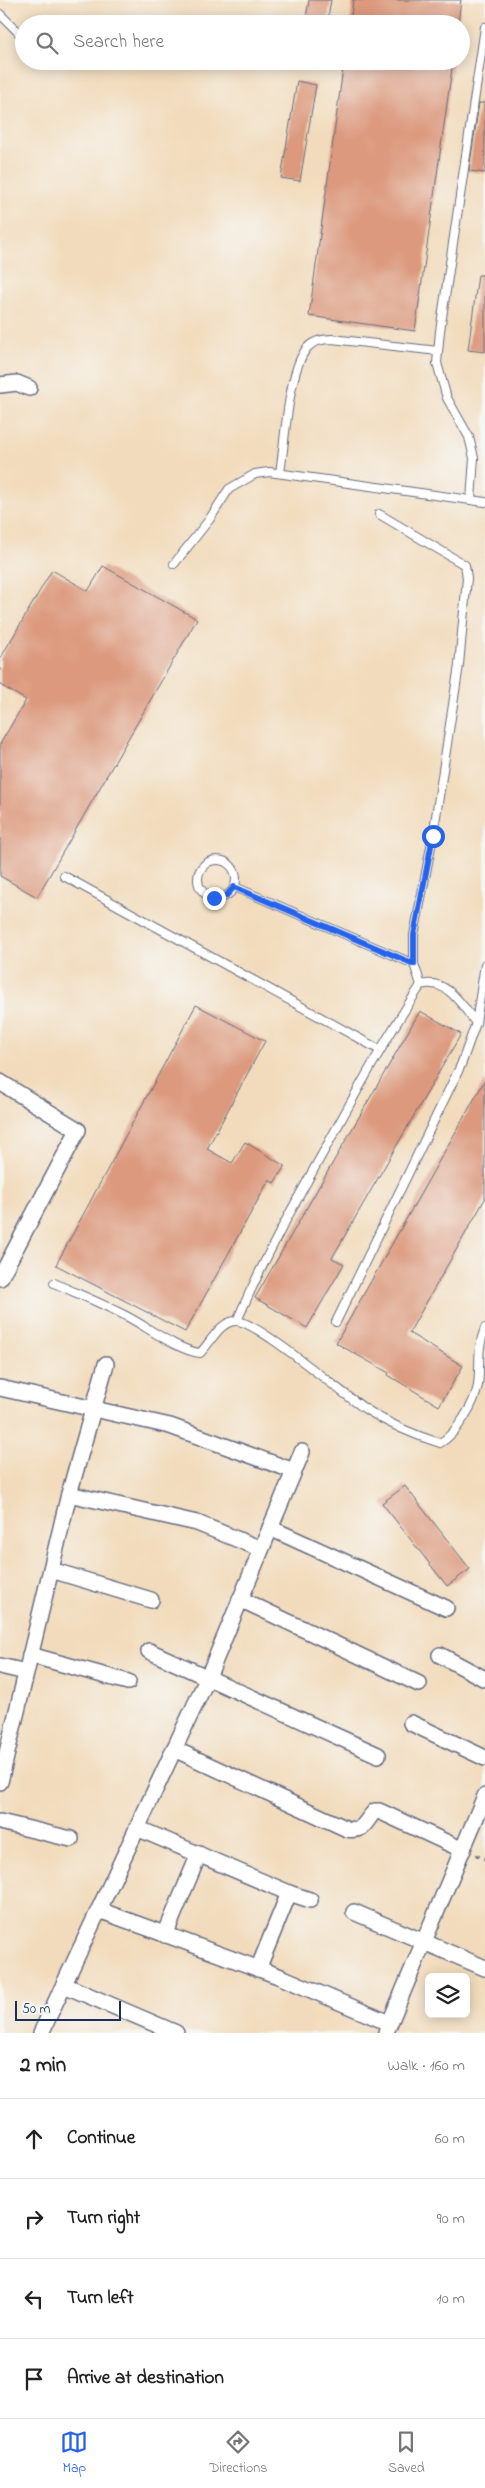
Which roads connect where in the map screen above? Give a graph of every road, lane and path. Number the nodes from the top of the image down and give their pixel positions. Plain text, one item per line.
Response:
1 (0, 14) edge
2 (485, 27) edge
3 (15, 29) edge
4 (438, 351) junction
5 (0, 385) edge
6 (29, 388) dead end
7 (280, 473) junction
8 (472, 500) junction
9 (485, 502) edge
10 (379, 514) dead end
11 (174, 564) dead end
12 (64, 876) dead end
13 (234, 887) junction
14 (414, 964) junction
15 (485, 964) edge
16 (421, 985) junction
17 (476, 1023) junction
18 (380, 1050) junction
19 (0, 1082) edge
20 (0, 1278) edge
21 (54, 1282) dead end
22 (237, 1321) junction
23 (336, 1322) dead end
24 (485, 1328) edge
25 (106, 1364) dead end
26 (1, 1391) edge
27 (93, 1409) junction
28 (302, 1452) dead end
29 (294, 1471) junction
30 (69, 1494) junction
31 (270, 1528) junction
32 (262, 1549) junction
33 (51, 1570) junction
34 (240, 1599) junction
35 (151, 1600) dead end
36 (446, 1608) dead end
37 (149, 1652) dead end
38 (30, 1655) junction
39 (440, 1655) dead end
40 (0, 1666) edge
41 (26, 1672) junction
42 (208, 1677) junction
43 (485, 1679) edge
44 (128, 1682) dead end
45 (419, 1684) dead end
46 (411, 1723) dead end
47 (174, 1749) junction
48 (378, 1755) dead end
49 (485, 1758) edge
50 (0, 1782) edge
51 (485, 1796) edge
52 (0, 1822) edge
53 (137, 1828) junction
54 (71, 1839) dead end
55 (463, 1850) junction
56 (199, 1854) junction
57 (289, 1893) junction
58 (310, 1900) dead end
59 (99, 1910) junction
60 (354, 1912) dead end
61 (166, 1935) junction
62 (424, 1942) junction
63 (485, 1968) edge
64 (258, 1969) junction
65 (64, 1985) junction
66 (388, 2028) edge
67 (41, 2033) edge
68 (176, 2033) edge

1 - 3 lane
2 - 4 lane
4 - 7 lane
4 - 8 lane
5 - 6 street
7 - 8 lane
7 - 11 lane
8 - 9 lane
10 - 14 lane
12 - 18 lane
13 - 13 lane
13 - 14 lane
14 - 16 lane
15 - 17 lane
16 - 17 lane
16 - 18 lane
17 - 23 lane
18 - 22 lane
19 - 20 street
21 - 22 lane
22 - 24 lane
25 - 27 street
26 - 27 street
27 - 29 street
27 - 30 street
28 - 29 street
29 - 31 street
30 - 32 street
30 - 33 street
31 - 32 street
31 - 36 street
32 - 34 street
33 - 35 street
33 - 38 street
34 - 42 street
34 - 45 street
37 - 42 street
38 - 41 street
38 - 44 street
39 - 43 street
40 - 41 street
41 - 50 street
42 - 47 street
42 - 48 street
46 - 49 street
47 - 53 street
47 - 55 street
51 - 55 street
52 - 54 street
53 - 56 street
53 - 59 street
55 - 62 street
56 - 57 street
56 - 61 street
57 - 58 street
57 - 64 street
59 - 61 street
59 - 65 street
60 - 62 street
61 - 64 street
62 - 63 street
62 - 66 street
64 - 66 street
65 - 67 street
65 - 68 street

